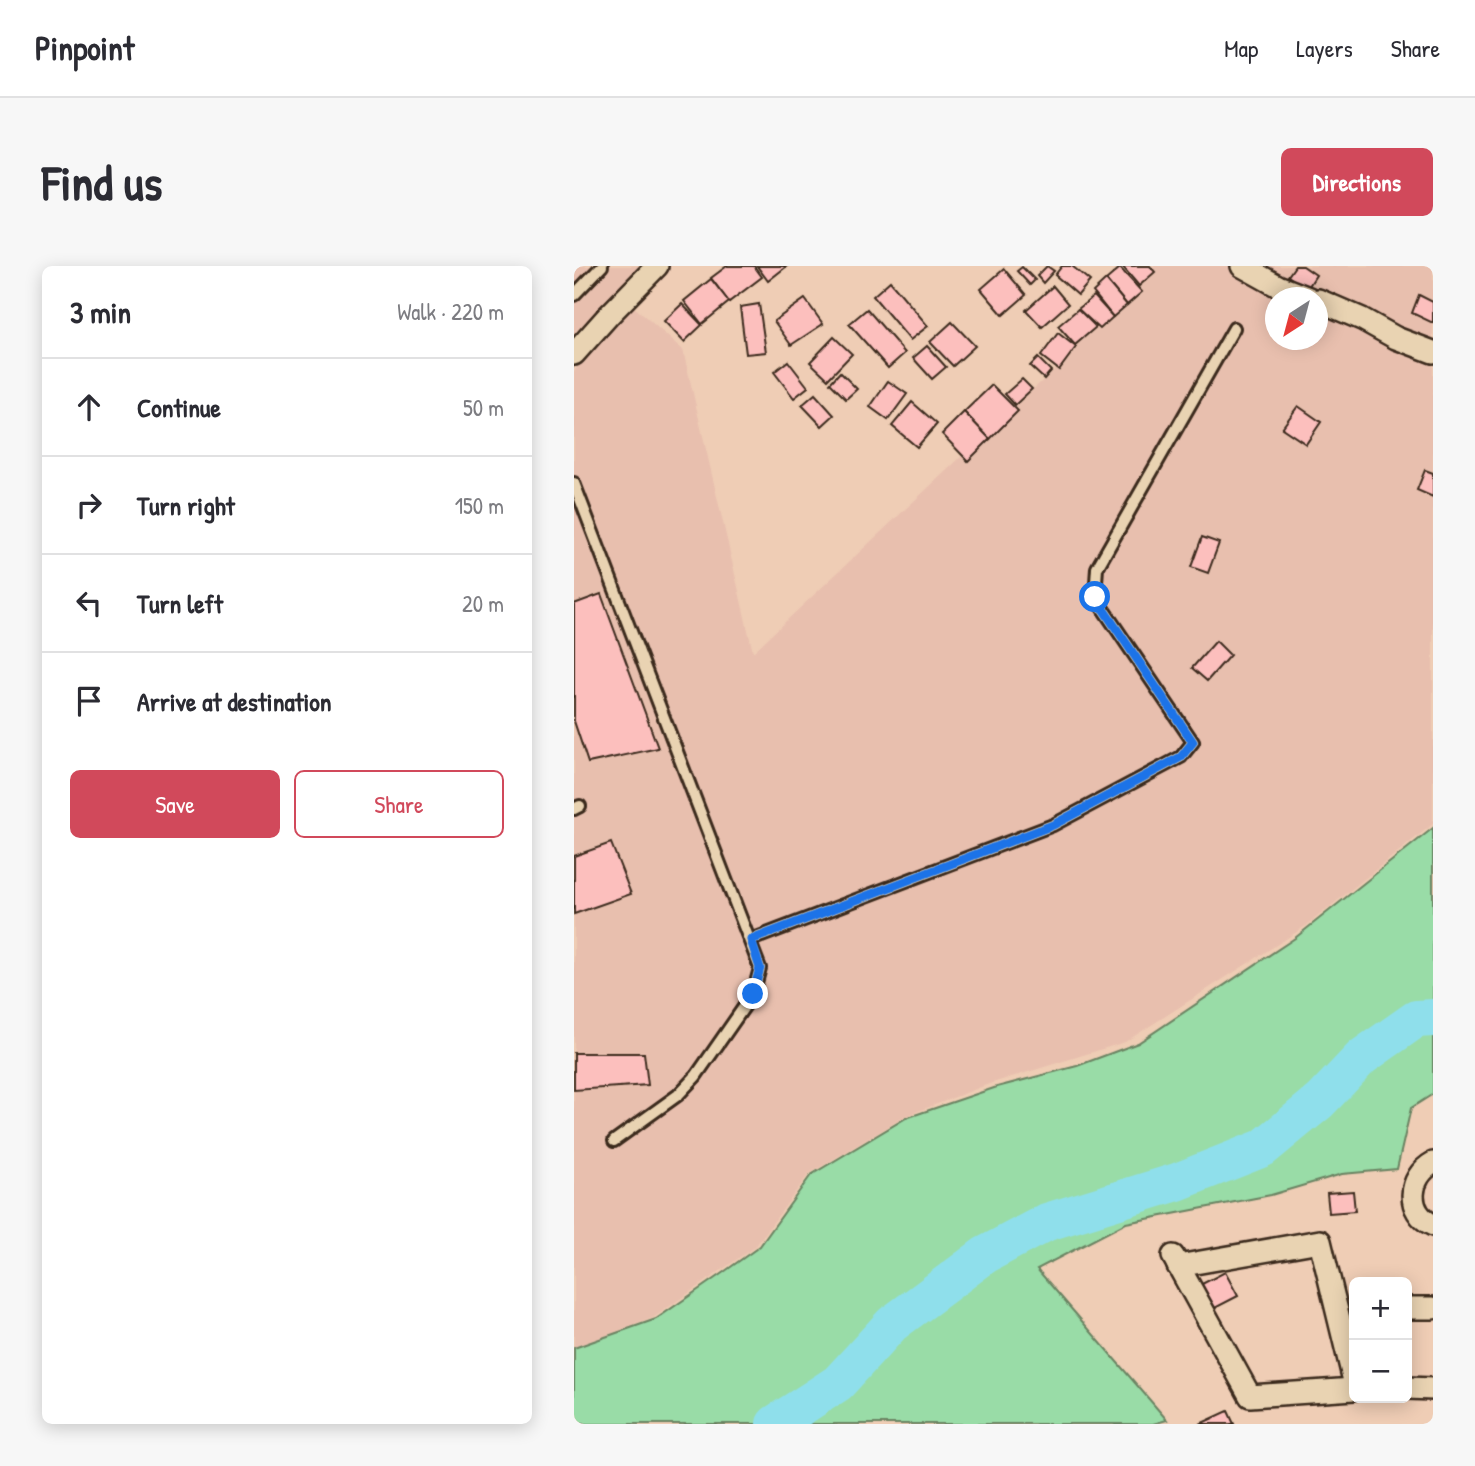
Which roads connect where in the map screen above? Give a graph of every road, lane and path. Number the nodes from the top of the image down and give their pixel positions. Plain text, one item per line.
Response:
1 (602, 266) edge
2 (657, 266) edge
3 (1242, 266) edge
4 (1281, 287) edge
5 (574, 295) edge
6 (1328, 304) edge
7 (1234, 328) dead end
8 (1433, 352) edge
9 (574, 354) edge
10 (574, 483) edge
11 (751, 940) junction
12 (614, 1141) dead end
13 (1433, 1163) edge
14 (1433, 1225) edge
15 (1345, 1307) edge
16 (1412, 1308) edge
17 (1433, 1308) edge
18 (1349, 1340) edge
19 (1412, 1388) edge
20 (1349, 1389) edge
21 (1433, 1390) edge

1 - 5 lane
2 - 9 street
3 - 4 street
6 - 8 street
7 - 11 lane
10 - 11 lane
11 - 12 lane
13 - 14 street
15 - 18 street
15 - 20 street
16 - 17 street
19 - 21 street

